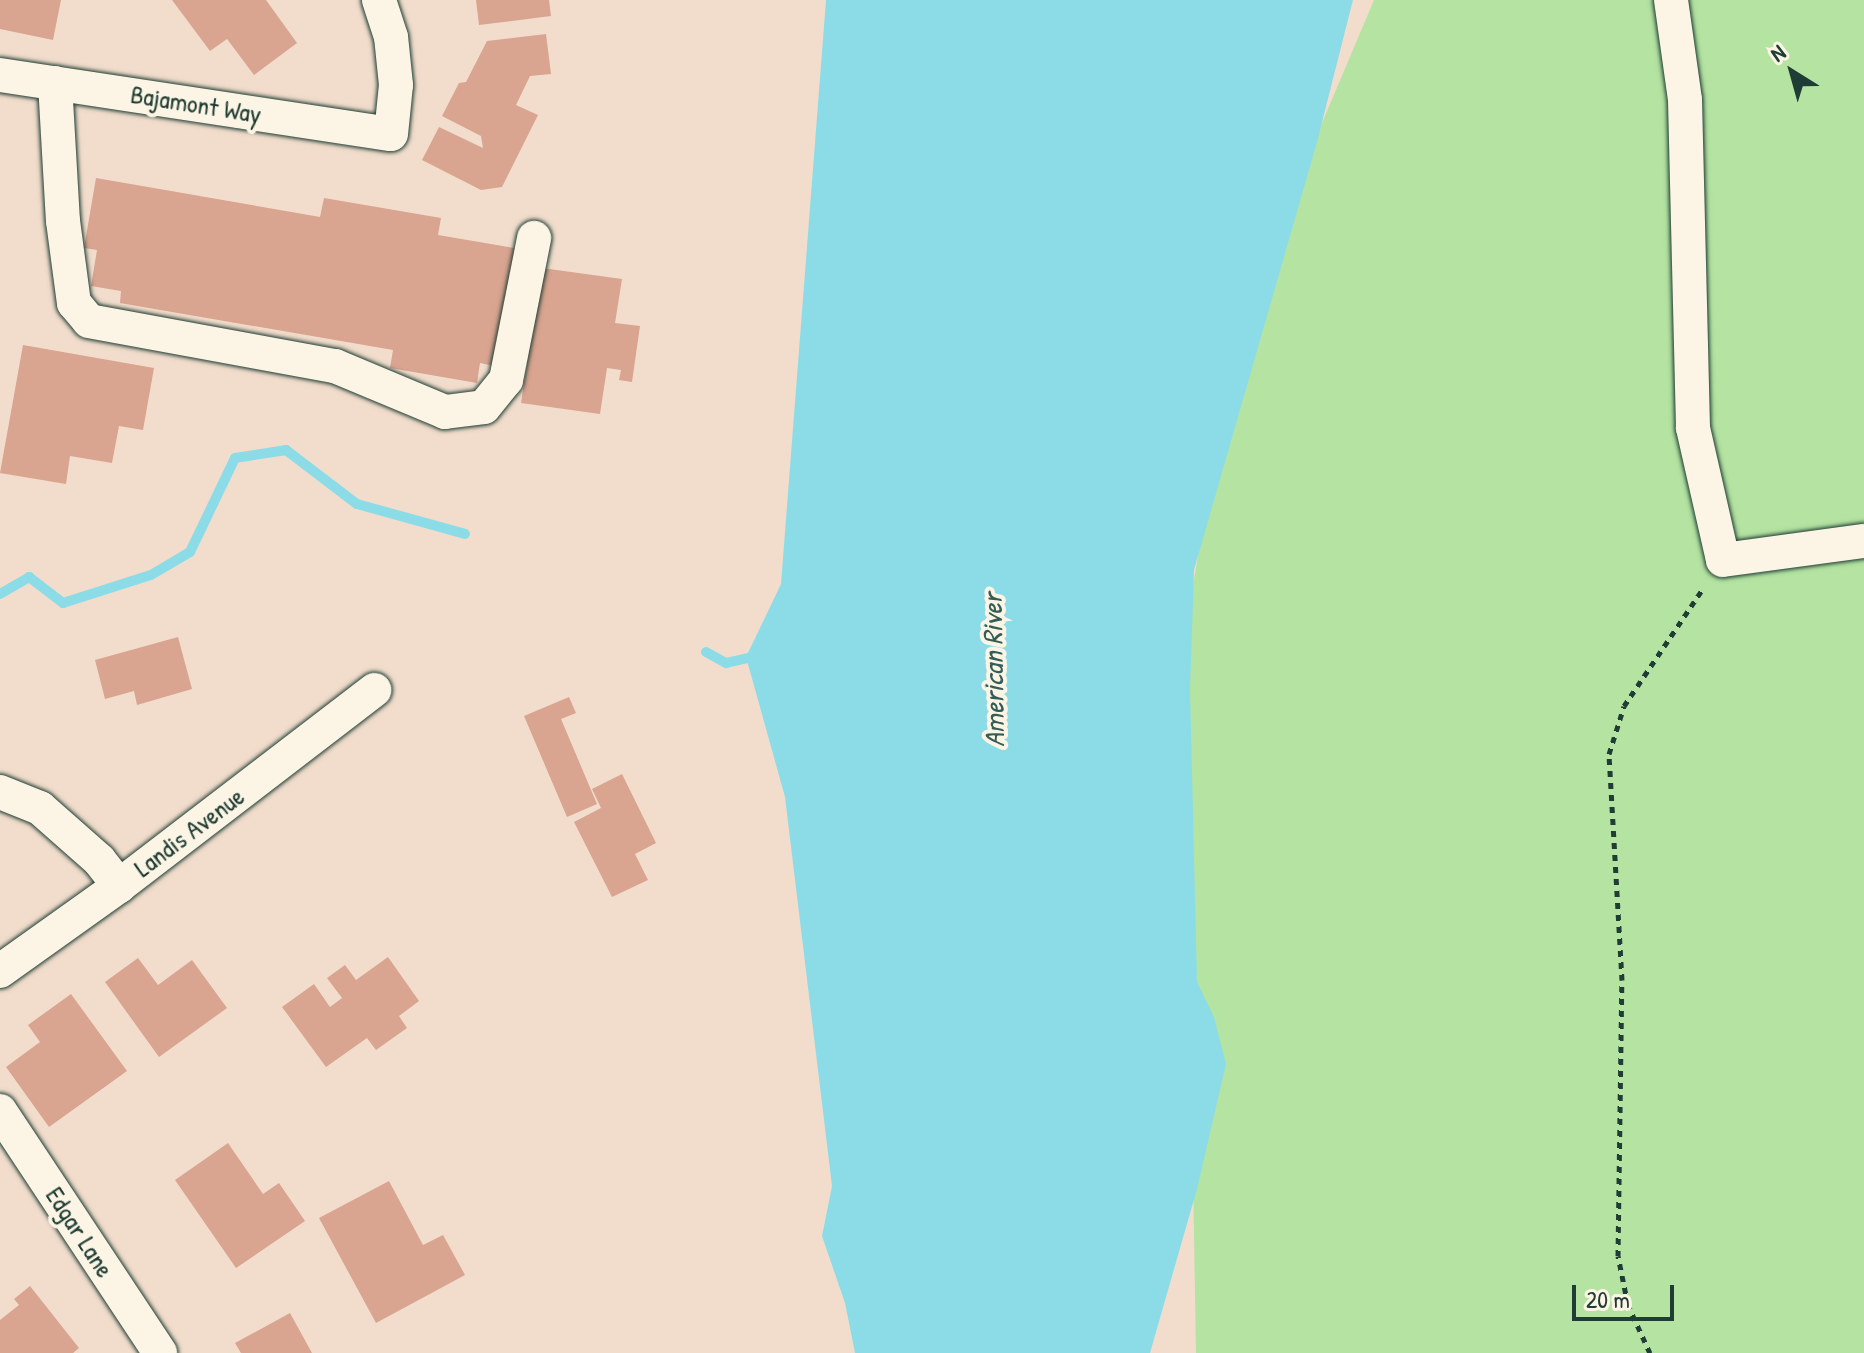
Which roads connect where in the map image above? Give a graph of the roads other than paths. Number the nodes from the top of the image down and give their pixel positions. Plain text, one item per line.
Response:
1 (379, 0) edge
2 (1671, 0) edge
3 (0, 75) edge
4 (55, 83) junction
5 (534, 238) dead end
6 (1864, 541) edge
7 (374, 690) dead end
8 (0, 792) edge
9 (119, 886) junction
10 (0, 971) edge
11 (0, 1111) edge
12 (160, 1353) edge

1 - 4 street, Bajamont Way
2 - 6 street
3 - 4 street, Bajamont Way
4 - 5 street
7 - 9 street, Landis Avenue
8 - 9 street
9 - 10 street, Landis Avenue
11 - 12 street, Edgar Lane

